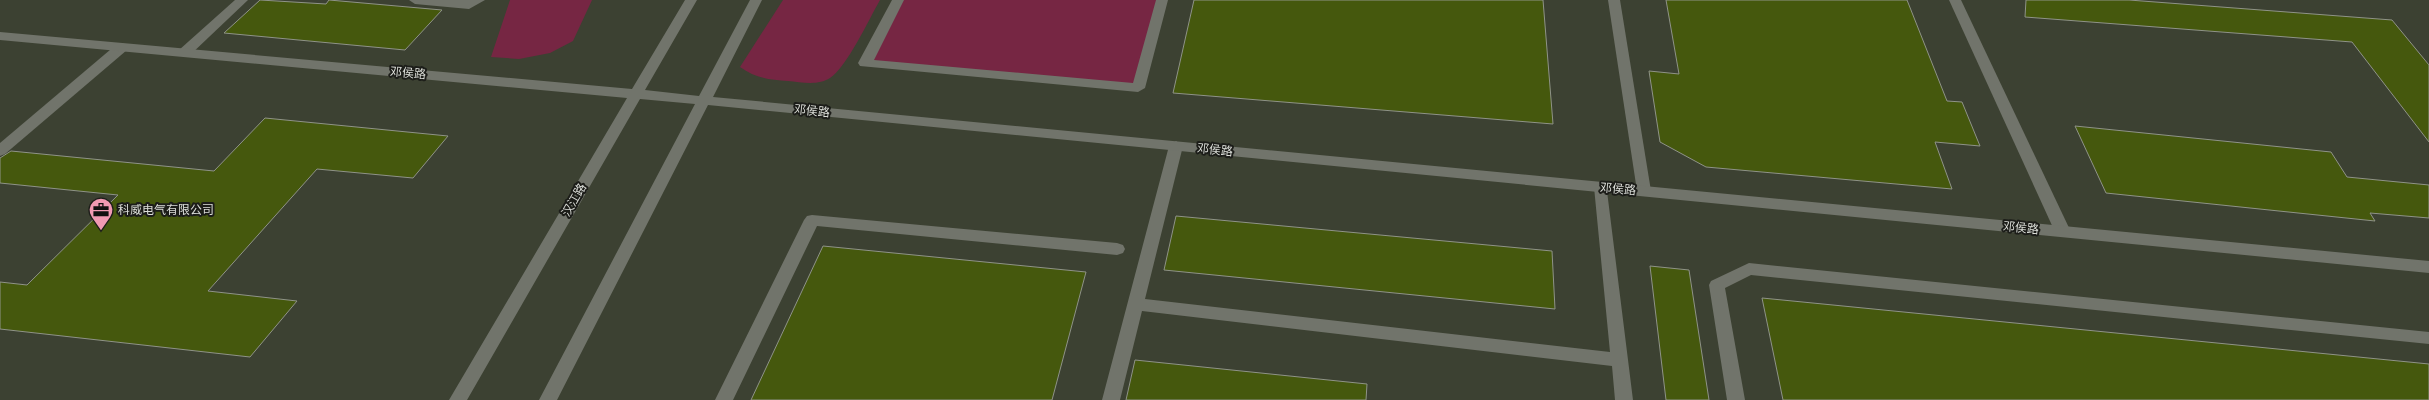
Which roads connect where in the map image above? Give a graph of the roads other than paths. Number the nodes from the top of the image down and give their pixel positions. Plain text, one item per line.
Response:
1 (242, 0) edge
2 (415, 0) edge
3 (479, 0) edge
4 (691, 0) edge
5 (756, 0) edge
6 (898, 0) edge
7 (1162, 0) edge
8 (1614, 0) edge
9 (1955, 0) edge
10 (0, 36) edge
11 (122, 47) junction
12 (184, 53) junction
13 (636, 94) junction
14 (705, 100) junction
15 (1176, 146) junction
16 (0, 151) edge
17 (1602, 187) junction
18 (1644, 191) junction
19 (2063, 232) junction
20 (1117, 249) dead end
21 (2429, 267) edge
22 (1136, 304) junction
23 (2429, 338) edge
24 (1620, 360) junction
25 (458, 400) edge
26 (548, 400) edge
27 (724, 400) edge
28 (1111, 400) edge
29 (1624, 400) edge
30 (1736, 400) edge

1 - 12 street
2 - 3 street
4 - 13 street, 汉江路
5 - 14 street
6 - 7 street
8 - 18 street
9 - 19 street
10 - 11 street, 邓侯路
11 - 12 street, 邓侯路
11 - 16 street
12 - 13 street, 邓侯路
13 - 14 street, 邓侯路
13 - 25 street, 汉江路
14 - 15 street, 邓侯路
14 - 26 street
15 - 17 street, 邓侯路
15 - 22 street
17 - 18 street, 邓侯路
17 - 24 street
18 - 19 street, 邓侯路
19 - 21 street, 邓侯路
20 - 27 street
22 - 24 street
22 - 28 street
23 - 30 street
24 - 29 street

